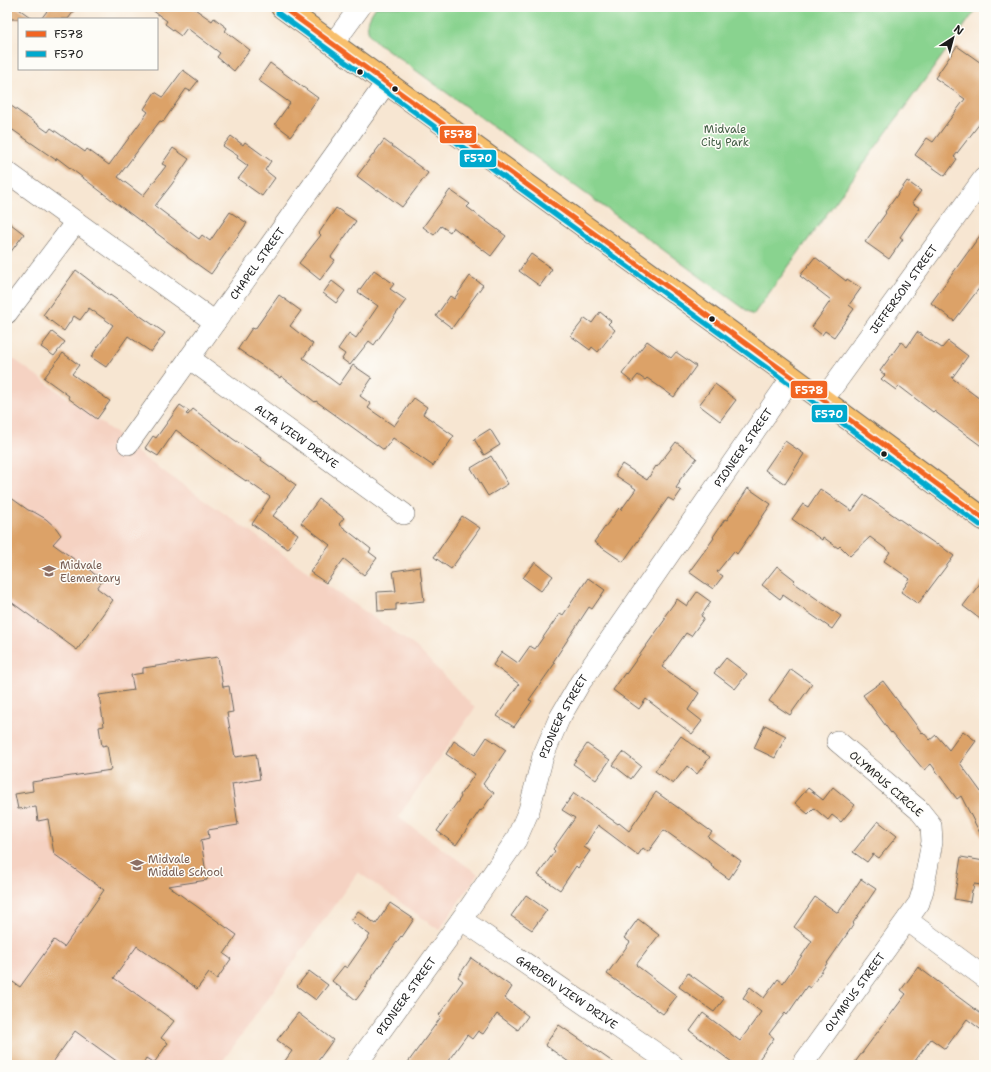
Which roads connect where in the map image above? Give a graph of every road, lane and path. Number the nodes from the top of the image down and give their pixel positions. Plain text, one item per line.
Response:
1 (282, 7) edge
2 (360, 7) edge
3 (333, 44) junction
4 (386, 83) junction
5 (7, 172) edge
6 (984, 178) edge
7 (76, 222) junction
8 (7, 313) edge
9 (215, 322) junction
10 (189, 358) junction
11 (792, 377) junction
12 (823, 400) junction
13 (128, 444) dead end
14 (404, 514) dead end
15 (984, 518) edge
16 (837, 741) dead end
17 (461, 920) junction
18 (907, 920) junction
19 (984, 977) edge
20 (356, 1065) edge
21 (673, 1065) edge
22 (802, 1065) edge

1 - 3 main road
2 - 3 street
3 - 4 main road
4 - 9 street, CHAPEL STREET
4 - 11 main road
5 - 7 street
6 - 12 street, JEFFERSON STREET
7 - 8 street
7 - 9 street
9 - 10 street, CHAPEL STREET
10 - 13 street, CHAPEL STREET
10 - 14 street, ALTA VIEW DRIVE
11 - 12 main road
11 - 17 street, PIONEER STREET
12 - 15 main road
16 - 18 street, OLYMPUS CIRCLE
17 - 20 street, PIONEER STREET
17 - 21 street, GARDEN VIEW DRIVE
18 - 19 street
18 - 22 street, OLYMPUS STREET

